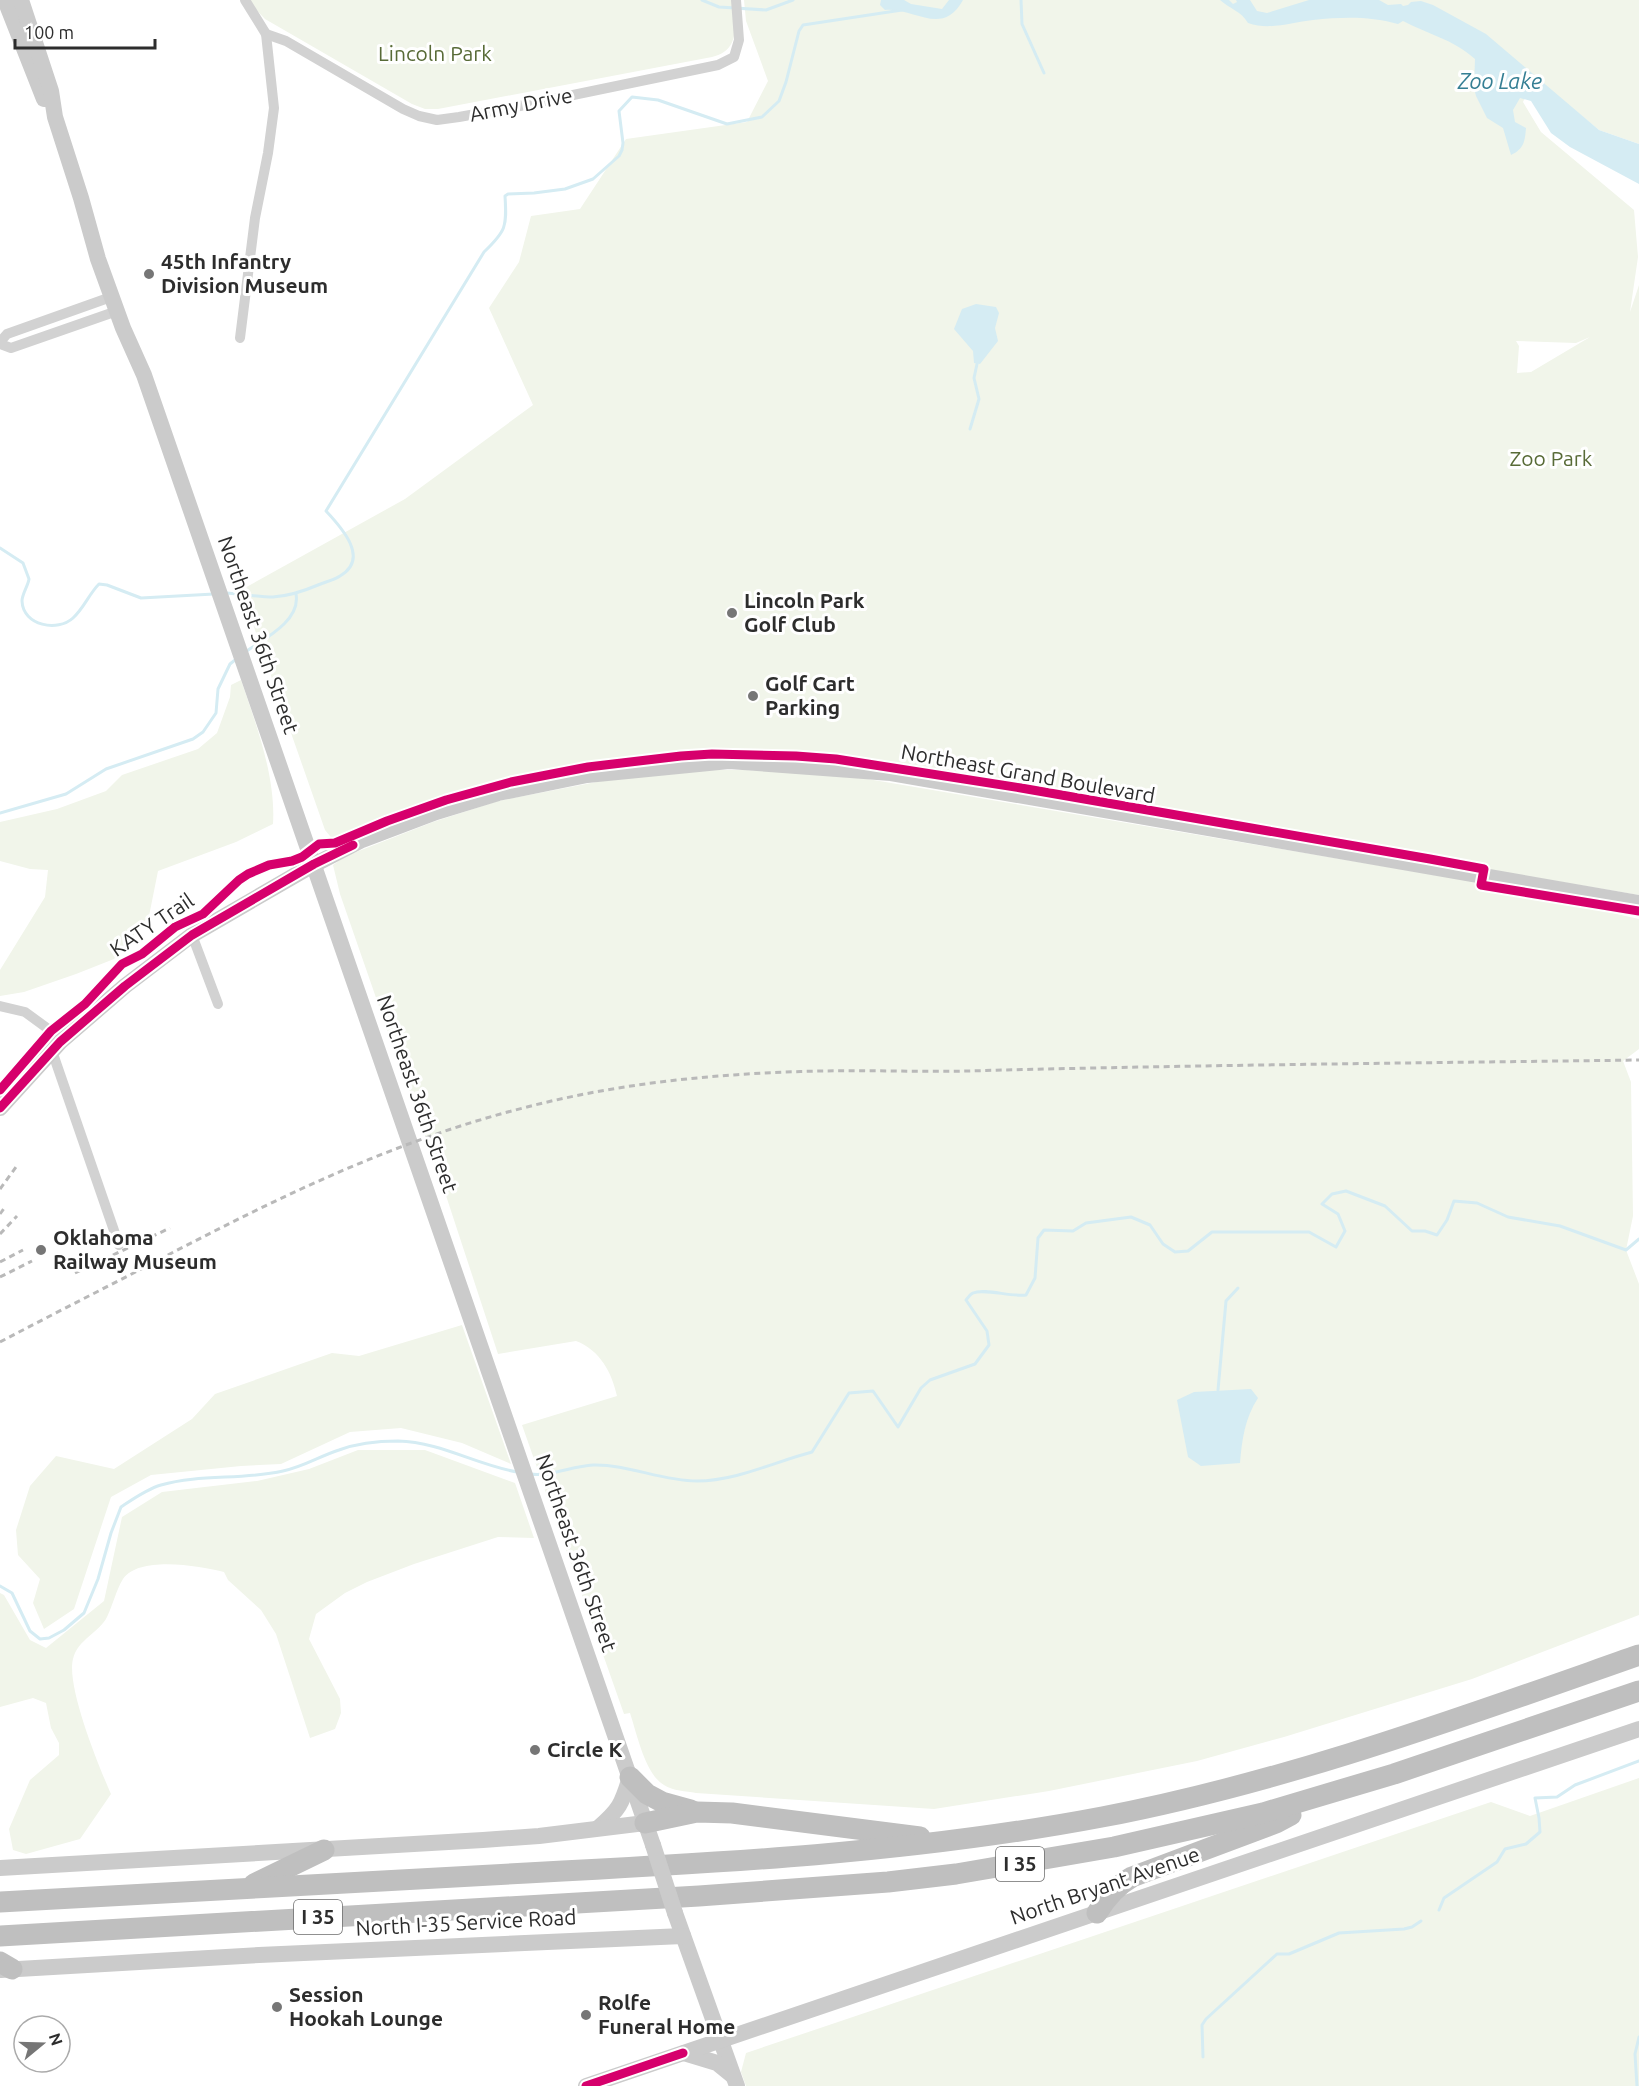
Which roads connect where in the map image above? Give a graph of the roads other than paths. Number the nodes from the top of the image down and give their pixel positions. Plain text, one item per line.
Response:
1 (5, 0) edge
2 (21, 0) edge
3 (245, 0) edge
4 (737, 0) edge
5 (266, 34) junction
6 (55, 117) junction
7 (114, 304) junction
8 (240, 338) dead end
9 (0, 343) edge
10 (314, 864) junction
11 (1639, 903) edge
12 (192, 935) junction
13 (218, 1004) dead end
14 (0, 1006) edge
15 (56, 1047) junction
16 (1, 1103) edge
17 (119, 1245) dead end
18 (1639, 1655) edge
19 (1639, 1691) edge
20 (1639, 1729) edge
21 (630, 1777) junction
22 (1334, 1792) junction
23 (697, 1812) junction
24 (645, 1823) junction
25 (598, 1829) junction
26 (951, 1842) junction
27 (324, 1850) junction
28 (0, 1868) edge
29 (246, 1888) junction
30 (0, 1902) edge
31 (1097, 1913) junction
32 (0, 1936) edge
33 (683, 1936) junction
34 (4, 1967) edge
35 (720, 2040) junction
36 (683, 2053) junction
37 (736, 2081) edge
38 (586, 2086) edge

1 - 6 main road, Northeast 36th Street
2 - 6 main road, Northeast 36th Street
3 - 5 street
4 - 5 street, Army Drive
5 - 8 street
6 - 7 main road, Northeast 36th Street
7 - 9 street
7 - 10 main road, Northeast 36th Street
10 - 11 main road, Northeast Grand Boulevard
10 - 12 main road, Northeast Grand Boulevard
10 - 21 main road, Northeast 36th Street
12 - 13 street
12 - 15 main road, Northeast Grand Boulevard
14 - 15 street
15 - 16 main road, Northeast Grand Boulevard
15 - 17 street
18 - 26 highway, I 35
19 - 22 highway, I 35
20 - 31 main road, North Bryant Avenue
21 - 23 highway
21 - 24 main road, Northeast 36th Street
21 - 25 main road
22 - 31 highway
22 - 32 highway, I 35
23 - 24 highway
23 - 26 highway
24 - 25 main road
24 - 33 main road, Northeast 36th Street, bridge
25 - 27 main road
26 - 29 highway, I 35
27 - 28 main road
27 - 29 highway
29 - 30 highway, I 35
31 - 35 main road, North Bryant Avenue
33 - 34 main road, North I-35 Service Road
33 - 35 main road, Northeast 36th Street
35 - 36 main road, North Bryant Avenue
35 - 37 main road, Northeast 36th Street
36 - 37 main road
36 - 38 main road, North Bryant Avenue

